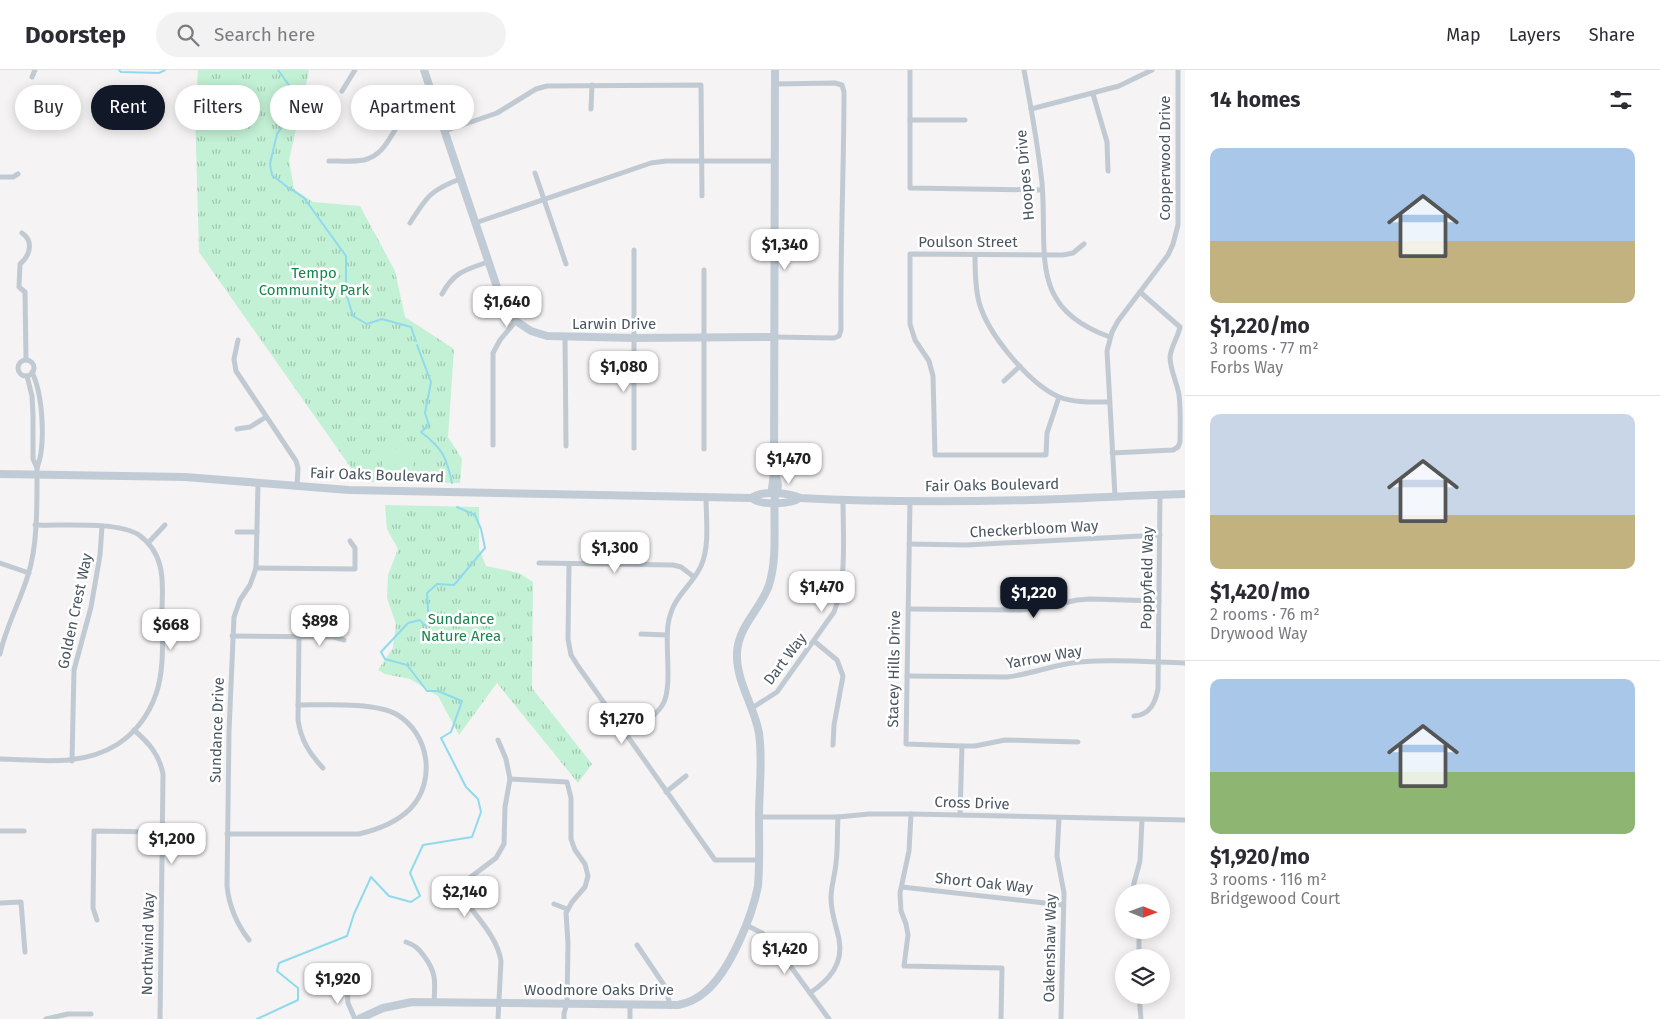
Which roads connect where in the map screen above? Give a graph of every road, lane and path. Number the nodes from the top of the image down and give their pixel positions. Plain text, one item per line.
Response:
1 (35, 70) edge
2 (355, 70) edge
3 (424, 70) edge
4 (775, 70) edge
5 (910, 70) edge
6 (1024, 70) edge
7 (1152, 70) edge
8 (1178, 70) edge
9 (32, 77) dead end
10 (775, 84) junction
11 (429, 85) edge
12 (592, 85) junction
13 (342, 92) dead end
14 (1093, 94) junction
15 (591, 109) dead end
16 (1031, 109) junction
17 (910, 120) junction
18 (965, 120) dead end
19 (396, 130) edge
20 (445, 131) joint
21 (1178, 138) junction
22 (1185, 138) edge
23 (329, 161) dead end
24 (702, 162) junction
25 (775, 162) junction
26 (1108, 170) dead end
27 (535, 173) dead end
28 (18, 174) dead end
29 (0, 177) edge
30 (460, 179) junction
31 (1042, 190) junction
32 (702, 196) dead end
33 (544, 199) junction
34 (410, 223) dead end
35 (475, 223) junction
36 (22, 233) dead end
37 (1084, 244) dead end
38 (634, 250) dead end
39 (1043, 255) junction
40 (975, 256) junction
41 (488, 262) junction
42 (566, 264) dead end
43 (704, 270) dead end
44 (1140, 292) junction
45 (442, 294) dead end
46 (516, 321) junction
47 (564, 337) junction
48 (774, 337) junction
49 (1110, 337) junction
50 (635, 338) junction
51 (704, 338) junction
52 (238, 340) dead end
53 (26, 359) junction
54 (1020, 366) junction
55 (32, 372) junction
56 (27, 376) junction
57 (1004, 381) dead end
58 (1059, 397) junction
59 (1109, 402) junction
60 (42, 414) junction
61 (33, 415) junction
62 (266, 417) junction
63 (237, 429) dead end
64 (493, 446) dead end
65 (566, 446) dead end
66 (33, 448) junction
67 (41, 448) junction
68 (634, 448) dead end
69 (704, 449) dead end
70 (1112, 453) junction
71 (37, 471) junction
72 (0, 474) edge
73 (258, 483) junction
74 (297, 486) junction
75 (1160, 494) junction
76 (1185, 494) edge
77 (1115, 496) junction
78 (706, 497) junction
79 (774, 498) junction
80 (843, 500) junction
81 (910, 500) junction
82 (165, 525) dead end
83 (35, 526) junction
84 (102, 526) junction
85 (237, 532) dead end
86 (257, 532) junction
87 (1160, 535) junction
88 (350, 541) dead end
89 (148, 543) junction
90 (909, 544) junction
91 (0, 563) edge
92 (539, 563) dead end
93 (569, 564) junction
94 (256, 568) junction
95 (29, 573) junction
96 (694, 577) junction
97 (1159, 601) junction
98 (908, 609) junction
99 (3, 631) edge
100 (641, 634) dead end
101 (667, 635) junction
102 (232, 636) junction
103 (299, 637) junction
104 (344, 640) dead end
105 (814, 641) junction
106 (0, 654) edge
107 (1158, 662) junction
108 (1185, 663) edge
109 (907, 676) junction
110 (298, 705) junction
111 (752, 708) junction
112 (1134, 716) dead end
113 (134, 730) junction
114 (626, 733) junction
115 (498, 740) dead end
116 (1078, 742) dead end
117 (833, 745) dead end
118 (962, 746) junction
119 (0, 759) edge
120 (72, 761) junction
121 (323, 768) dead end
122 (686, 776) dead end
123 (510, 779) junction
124 (666, 792) junction
125 (911, 814) junction
126 (960, 814) junction
127 (759, 817) junction
128 (838, 817) junction
129 (1059, 818) junction
130 (1142, 820) junction
131 (1185, 820) edge
132 (0, 831) edge
133 (24, 832) dead end
134 (162, 832) junction
135 (227, 834) junction
136 (760, 860) junction
137 (1134, 884) edge
138 (902, 887) junction
139 (0, 903) edge
140 (554, 904) dead end
141 (1063, 905) junction
142 (568, 910) junction
143 (97, 920) dead end
144 (746, 925) junction
145 (249, 940) dead end
146 (406, 942) dead end
147 (637, 945) dead end
148 (24, 952) dead end
149 (347, 984) dead end
150 (810, 993) junction
151 (434, 1002) junction
152 (500, 1003) junction
153 (567, 1004) junction
154 (1140, 1004) edge
155 (630, 1005) junction
156 (670, 1006) junction
157 (91, 1014) dead end
158 (46, 1019) edge
159 (160, 1019) edge
160 (355, 1019) edge
161 (359, 1019) edge
162 (498, 1019) edge
163 (564, 1019) edge
164 (630, 1019) edge
165 (829, 1019) edge
166 (1001, 1019) edge
167 (1062, 1019) edge
168 (1141, 1019) edge

1 - 9 street
2 - 13 street
3 - 11 street, Larwin Drive
4 - 10 street, Woodmore Oaks Drive
5 - 17 street
6 - 16 street, Hoopes Drive
7 - 14 street
8 - 21 street, Copperwood Drive
10 - 25 street, Woodmore Oaks Drive
10 - 48 street
12 - 15 street
12 - 20 street
12 - 24 street
14 - 16 street
14 - 26 street
16 - 31 street, Hoopes Drive
17 - 18 street
17 - 31 street
19 - 23 street
20 - 30 street, Larwin Drive
21 - 22 street
21 - 44 street, Copperwood Drive
24 - 25 street
24 - 32 street
24 - 33 street
25 - 48 street, Woodmore Oaks Drive
27 - 33 street
28 - 29 street
30 - 34 street
30 - 35 street, Larwin Drive
31 - 39 street, Hoopes Drive
33 - 35 street
33 - 42 street
35 - 41 street, Larwin Drive
36 - 53 street
37 - 39 street, Poulson Street
38 - 50 street
39 - 40 street, Poulson Street
39 - 49 street, Hoopes Drive
40 - 54 street
40 - 58 street, Poulson Street
41 - 45 street
41 - 46 street, Larwin Drive
43 - 51 street
44 - 49 street, Copperwood Drive
44 - 70 street
46 - 47 street, Larwin Drive
46 - 64 street
47 - 50 street, Larwin Drive
47 - 65 street
48 - 51 street, Larwin Drive
48 - 79 street, Woodmore Oaks Drive
49 - 59 street, Copperwood Drive
50 - 51 street, Larwin Drive
50 - 68 street
51 - 69 street
52 - 62 street
53 - 55 street
53 - 56 street
54 - 57 street
54 - 58 street
55 - 56 street
55 - 60 street
56 - 61 street
58 - 59 street
59 - 70 street, Copperwood Drive
60 - 61 street
60 - 67 street
61 - 66 street
62 - 63 street
62 - 74 street
66 - 67 street
66 - 71 street
67 - 71 street
70 - 77 street, Copperwood Drive
71 - 72 street, Fair Oaks Boulevard
71 - 73 street, Fair Oaks Boulevard
71 - 83 street
73 - 74 street, Fair Oaks Boulevard
73 - 86 street, Sundance Drive
74 - 78 street, Fair Oaks Boulevard
75 - 76 street, Fair Oaks Boulevard
75 - 77 street, Fair Oaks Boulevard
75 - 87 street, Poppyfield Way
77 - 81 street, Fair Oaks Boulevard
78 - 79 street, Fair Oaks Boulevard
78 - 96 street
79 - 80 street, Fair Oaks Boulevard
79 - 111 street, Woodmore Oaks Drive
80 - 81 street, Fair Oaks Boulevard
80 - 105 street, Dart Way
81 - 90 street, Stacey Hills Drive
82 - 89 street
83 - 84 street
83 - 95 street
84 - 89 street
84 - 120 street, Golden Crest Way
85 - 86 street
86 - 94 street, Sundance Drive
87 - 90 street, Checkerbloom Way
87 - 97 street, Poppyfield Way
88 - 94 street
89 - 113 street
90 - 98 street, Stacey Hills Drive
91 - 95 street
92 - 93 street
93 - 96 street
93 - 114 street
94 - 102 street, Sundance Drive
95 - 99 street
96 - 101 street
97 - 98 street
97 - 107 street, Poppyfield Way
98 - 109 street, Stacey Hills Drive
99 - 106 street
100 - 101 street
101 - 114 street
102 - 103 street
102 - 135 street, Sundance Drive
103 - 104 street
103 - 110 street
105 - 111 street, Dart Way
105 - 117 street
107 - 108 street, Yarrow Way
107 - 109 street, Yarrow Way
107 - 112 street, Poppyfield Way
109 - 118 street, Stacey Hills Drive
110 - 121 street
110 - 135 street
111 - 127 street, Woodmore Oaks Drive
113 - 120 street
113 - 134 street, Northwind Way
114 - 124 street
115 - 123 street
116 - 118 street
118 - 126 street
119 - 120 street
122 - 124 street
123 - 142 street
123 - 152 street
124 - 136 street
125 - 126 street, Cross Drive
125 - 128 street, Cross Drive
125 - 138 street
126 - 129 street, Cross Drive
127 - 128 street, Cross Drive
127 - 136 street, Woodmore Oaks Drive
128 - 150 street
129 - 130 street, Cross Drive
129 - 141 street, Oakenshaw Way
130 - 131 street, Cross Drive
130 - 137 street
132 - 133 street
134 - 143 street
134 - 159 street, Northwind Way
135 - 145 street, Sundance Drive
136 - 144 street, Woodmore Oaks Drive
138 - 141 street, Short Oak Way
138 - 166 street
139 - 148 street
140 - 142 street
141 - 167 street, Oakenshaw Way
142 - 153 street
144 - 150 street
144 - 156 street, Woodmore Oaks Drive
146 - 151 street
147 - 156 street
149 - 160 street
150 - 165 street
151 - 152 street, Woodmore Oaks Drive
151 - 161 street, Woodmore Oaks Drive
152 - 153 street, Woodmore Oaks Drive
152 - 162 street
153 - 155 street, Woodmore Oaks Drive
153 - 163 street
154 - 168 street
155 - 156 street, Woodmore Oaks Drive
155 - 164 street
157 - 158 street

